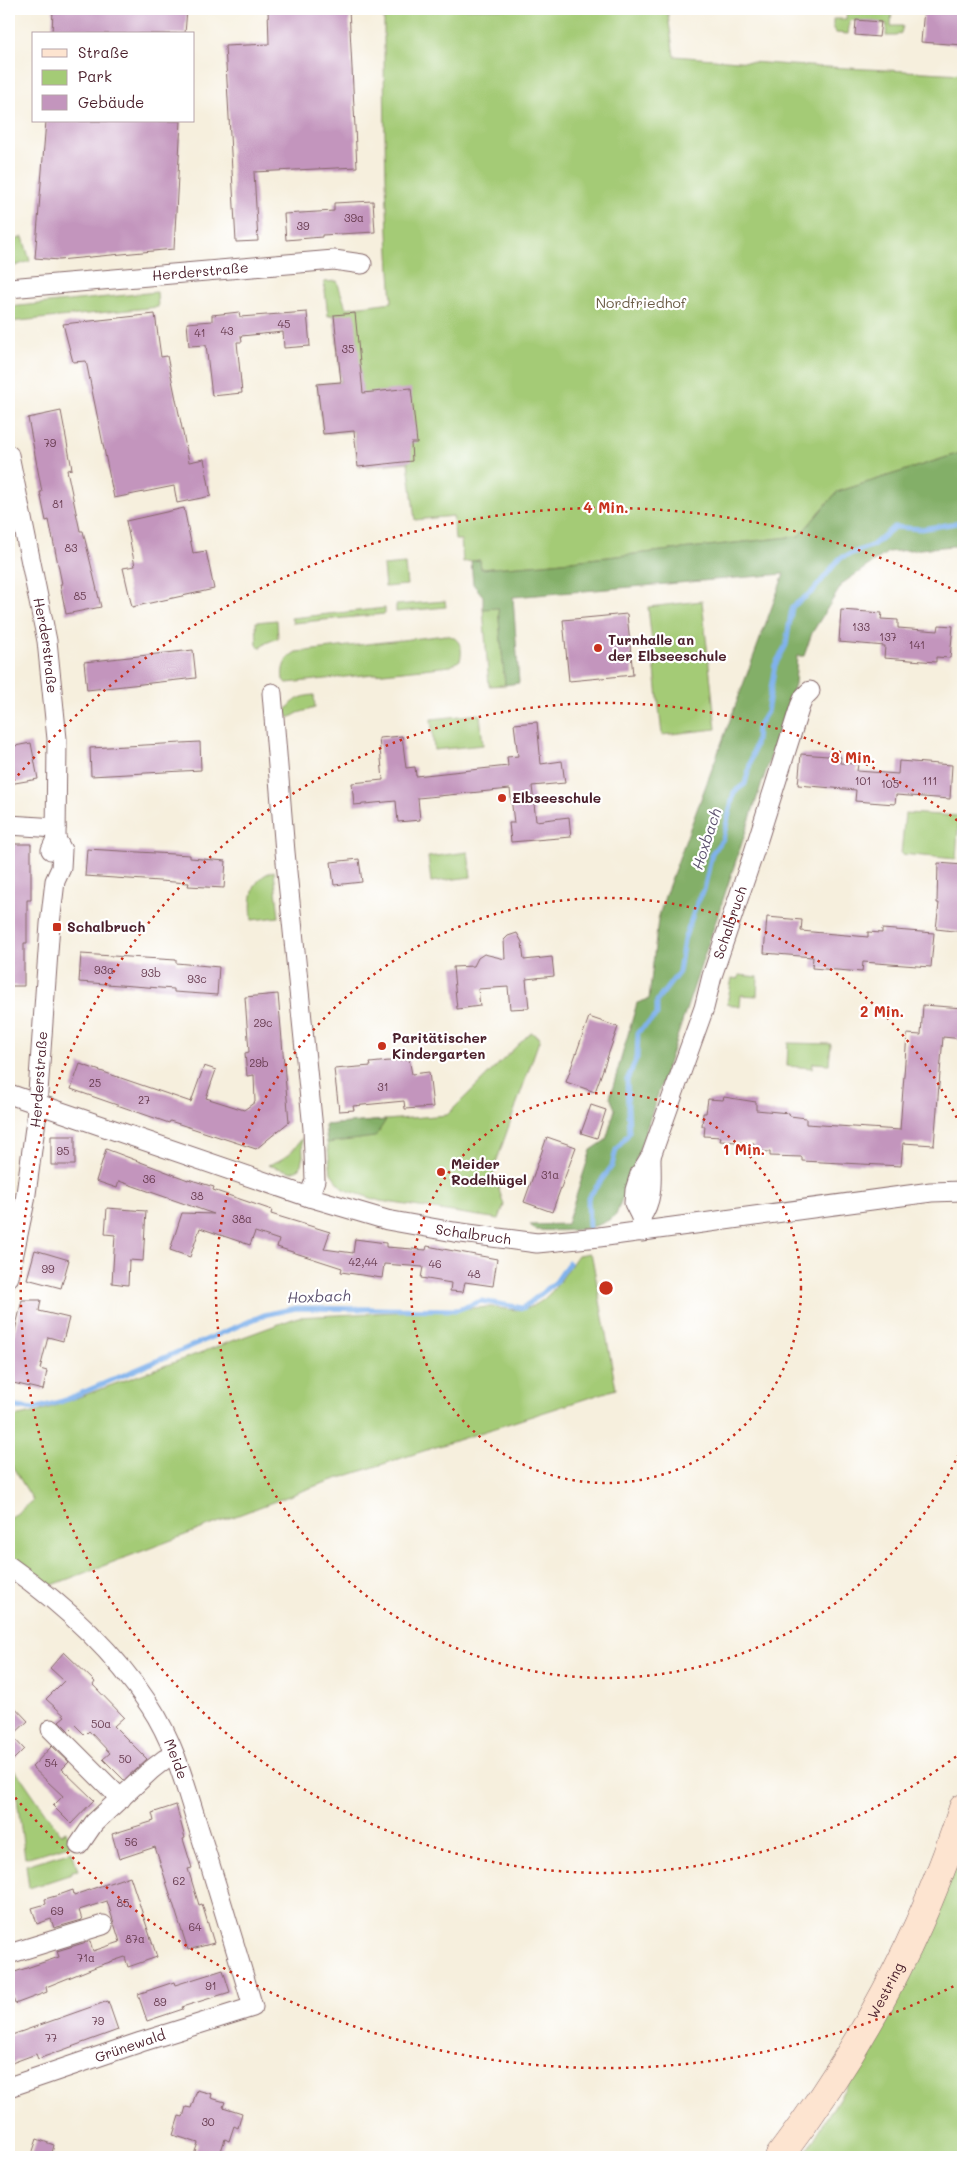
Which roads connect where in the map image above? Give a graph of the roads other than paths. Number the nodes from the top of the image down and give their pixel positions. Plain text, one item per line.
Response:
1 (362, 264) dead end
2 (9, 288) edge
3 (9, 455) edge
4 (810, 691) dead end
5 (272, 693) dead end
6 (9, 825) edge
7 (56, 834) junction
8 (9, 1094) edge
9 (38, 1103) junction
10 (963, 1180) edge
11 (963, 1191) edge
12 (931, 1192) junction
13 (309, 1197) junction
14 (641, 1224) junction
15 (9, 1277) edge
16 (9, 1566) edge
17 (52, 1729) dead end
18 (176, 1756) junction
19 (122, 1799) junction
20 (963, 1808) edge
21 (79, 1845) dead end
22 (103, 1924) dead end
23 (9, 1954) edge
24 (253, 2007) joint
25 (9, 2087) edge
26 (779, 2157) edge

1 - 2 street, Herderstraße
3 - 7 street, Herderstraße
4 - 14 street, Schalbruch
5 - 13 street
6 - 7 street
7 - 9 street, Herderstraße
8 - 9 street, Schalbruch
9 - 13 street, Schalbruch
9 - 15 street, Herderstraße
10 - 12 street, Schalbruch
11 - 12 street, Schalbruch
12 - 14 street, Schalbruch
13 - 14 street, Schalbruch
16 - 18 street, Meide
17 - 19 street
18 - 19 street
18 - 24 street, Meide
19 - 21 street
20 - 26 main road, Westring
22 - 23 street
24 - 25 street, Grünewald

